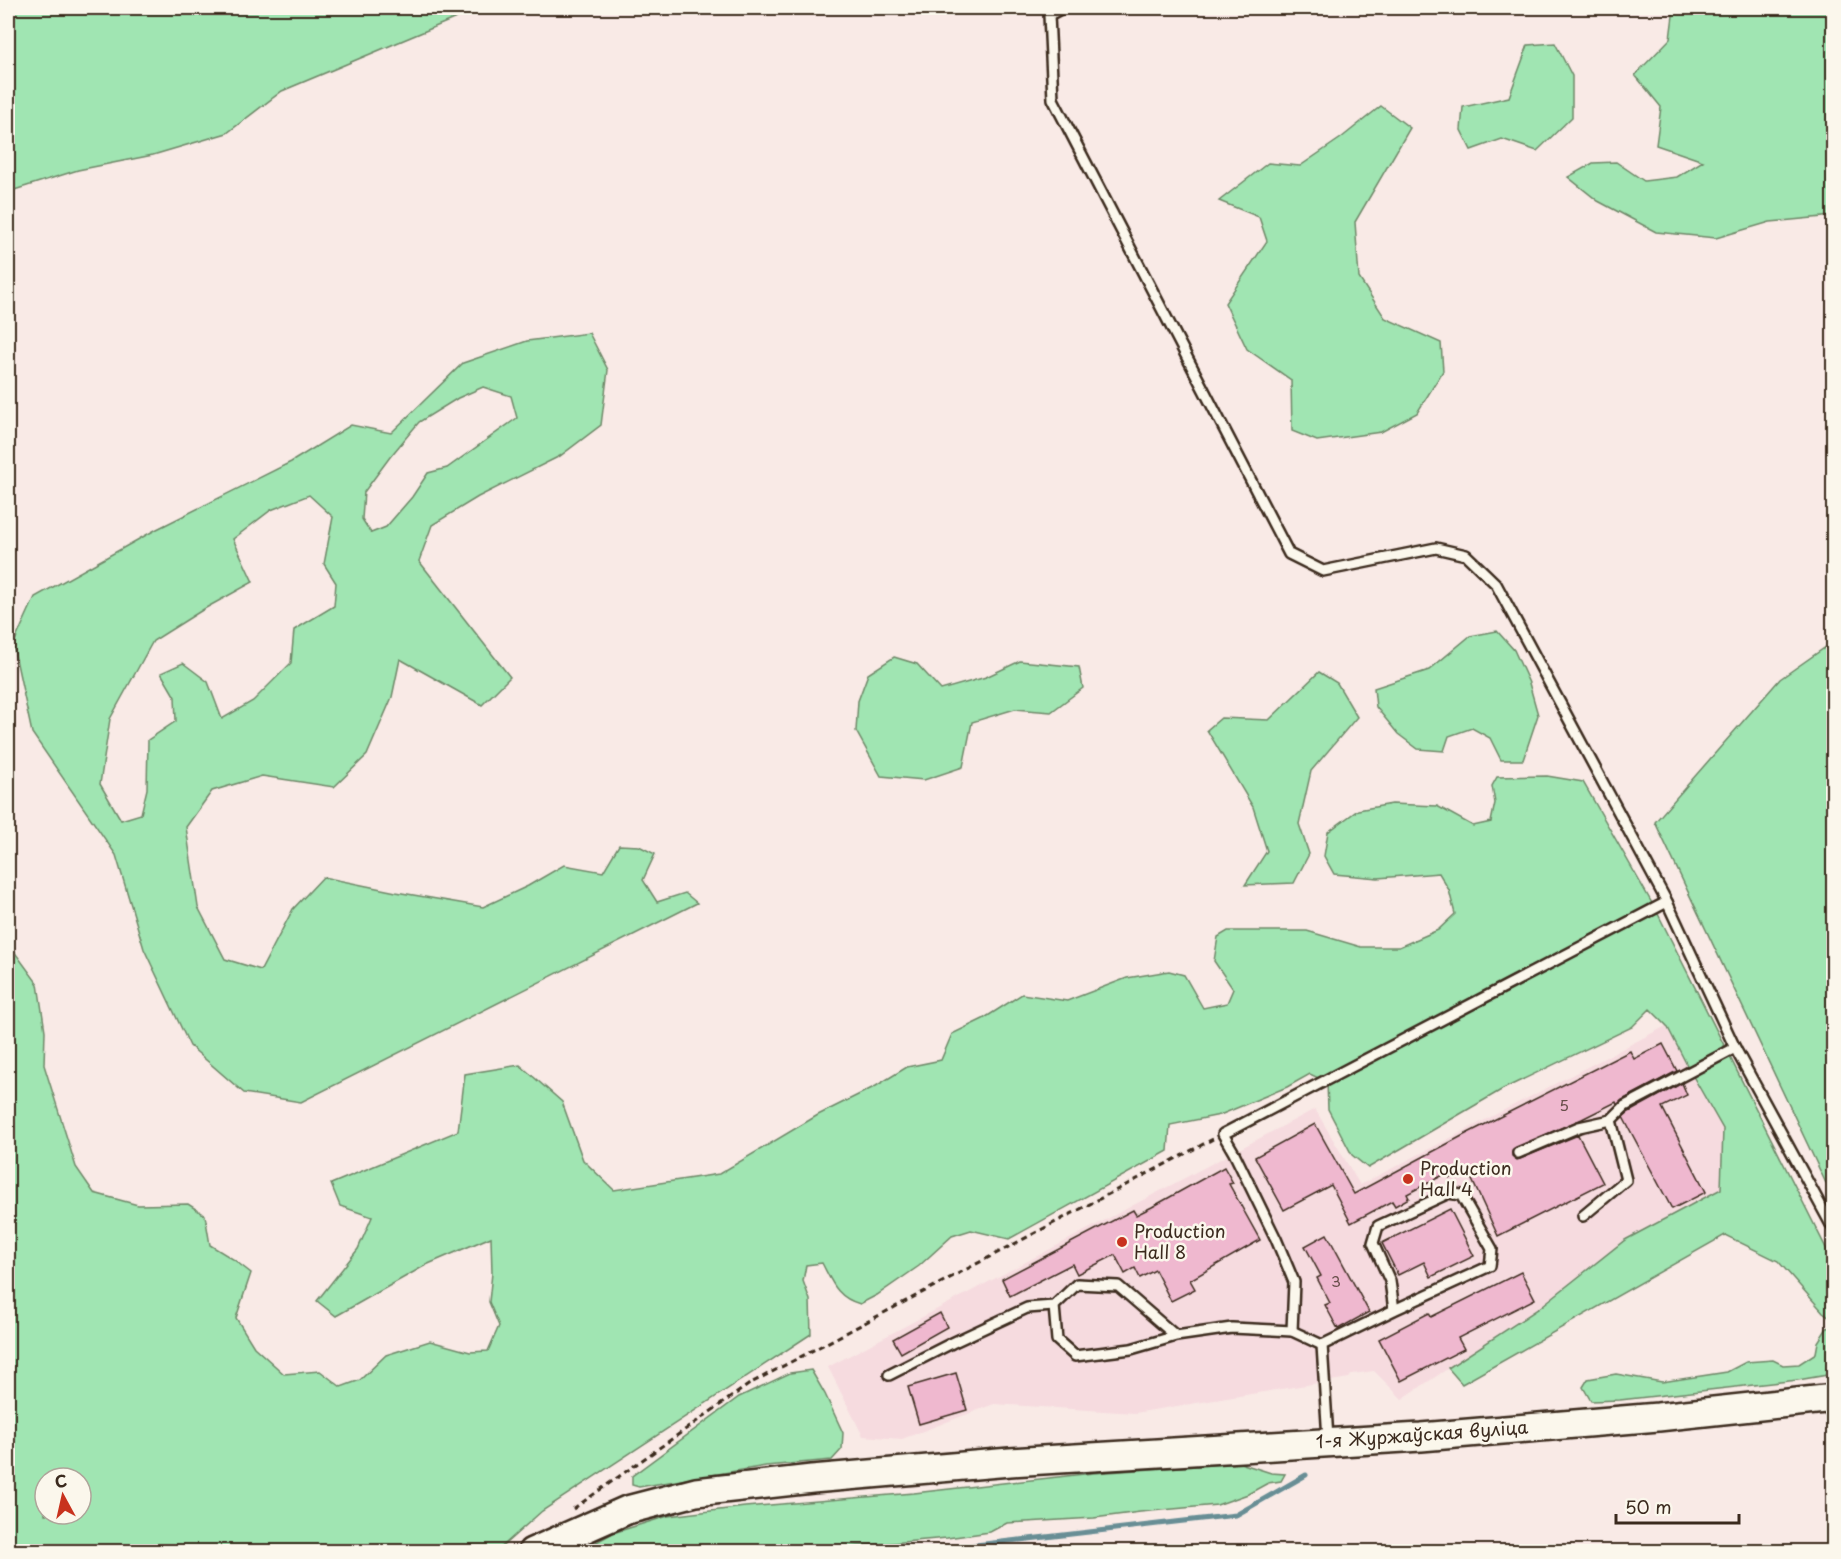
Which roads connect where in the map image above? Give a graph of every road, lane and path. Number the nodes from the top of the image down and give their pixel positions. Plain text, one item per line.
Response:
1 (1062, 8) edge
2 (1667, 902) junction
3 (1735, 1048) junction
4 (1611, 1120) junction
5 (1223, 1134) junction
6 (1518, 1153) dead end
7 (1583, 1216) dead end
8 (1833, 1230) edge
9 (1054, 1306) junction
10 (1394, 1310) junction
11 (1292, 1331) junction
12 (1176, 1336) junction
13 (1322, 1345) junction
14 (889, 1375) dead end
15 (1833, 1398) edge
16 (1328, 1442) junction
17 (568, 1513) dead end
18 (532, 1551) edge

1 - 2 lane
2 - 3 lane
2 - 5 lane
3 - 4 lane
3 - 8 lane
4 - 6 lane
4 - 7 lane
5 - 11 lane
5 - 17 path
9 - 12 lane
9 - 12 lane
9 - 14 lane
10 - 10 lane
10 - 13 lane
11 - 12 lane
11 - 13 lane
13 - 16 lane
15 - 16 street, 1-я Журжаўская вуліца
16 - 18 street, 1-я Журжаўская вуліца

